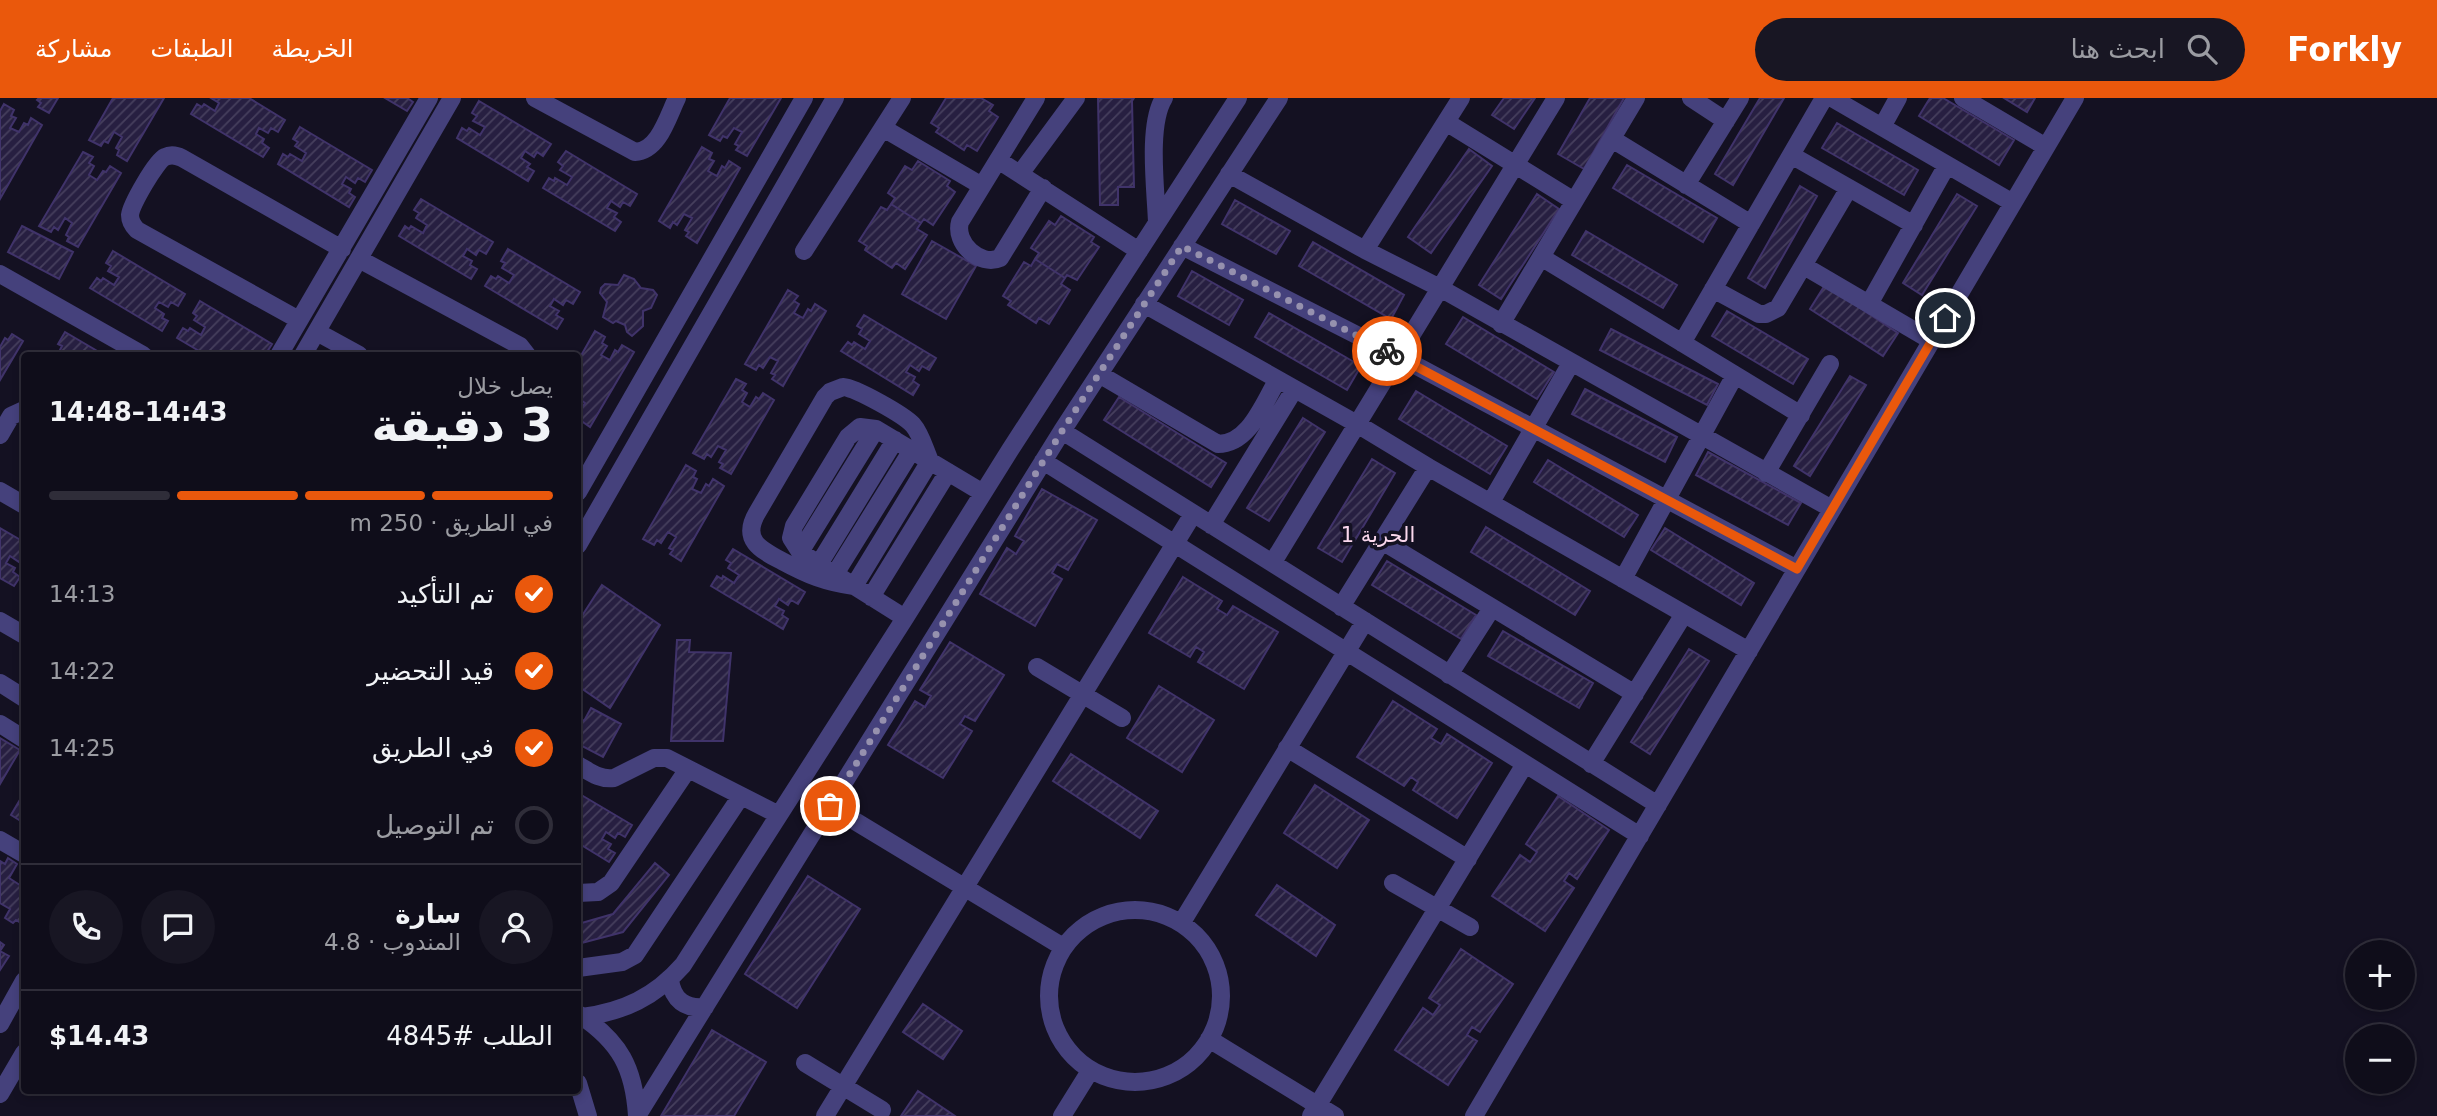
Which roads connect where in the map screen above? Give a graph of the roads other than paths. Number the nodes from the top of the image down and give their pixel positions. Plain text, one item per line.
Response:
1 (429, 98) edge
2 (452, 98) edge
3 (535, 98) edge
4 (677, 98) edge
5 (804, 98) edge
6 (835, 98) edge
7 (902, 98) edge
8 (1036, 98) edge
9 (1076, 98) edge
10 (1164, 98) edge
11 (1238, 98) edge
12 (1279, 98) edge
13 (1461, 98) edge
14 (1556, 98) edge
15 (1636, 98) edge
16 (1690, 98) edge
17 (1740, 98) edge
18 (1824, 98) edge
19 (1832, 98) edge
20 (1898, 98) edge
21 (1963, 98) edge
22 (2075, 98) edge
23 (1984, 103) edge
24 (1726, 121) junction
25 (1446, 122) junction
26 (1882, 127) junction
27 (883, 128) junction
28 (1612, 139) junction
29 (2046, 147) junction
30 (1791, 155) junction
31 (998, 160) junction
32 (1516, 163) junction
33 (1947, 165) junction
34 (1020, 174) junction
35 (1229, 174) junction
36 (1686, 185) junction
37 (982, 186) junction
38 (1043, 188) junction
39 (1849, 188) junction
40 (1574, 201) junction
41 (2013, 203) junction
42 (1157, 223) junction
43 (1751, 224) junction
44 (1914, 225) junction
45 (1182, 246) junction
46 (342, 249) junction
47 (1365, 250) junction
48 (804, 251) dead end
49 (1139, 251) junction
50 (1541, 257) junction
51 (359, 259) junction
52 (1804, 266) junction
53 (0, 274) edge
54 (1440, 289) junction
55 (1713, 289) junction
56 (1144, 304) junction
57 (1869, 304) junction
58 (299, 320) junction
59 (1501, 324) junction
60 (317, 332) junction
61 (1932, 341) junction
62 (1682, 343) junction
63 (138, 352) edge
64 (281, 352) edge
65 (305, 352) edge
66 (354, 352) edge
67 (525, 352) edge
68 (1398, 356) junction
69 (1571, 363) junction
70 (1830, 364) dead end
71 (1099, 374) junction
72 (1735, 375) junction
73 (1277, 381) junction
74 (1294, 390) junction
75 (21, 412) edge
76 (1801, 415) junction
77 (1357, 424) junction
78 (1533, 429) junction
79 (1062, 431) junction
80 (1245, 432) junction
81 (0, 435) edge
82 (1701, 437) junction
83 (895, 440) junction
84 (1262, 443) junction
85 (912, 450) junction
86 (930, 461) junction
87 (1043, 461) junction
88 (1428, 467) junction
89 (948, 472) junction
90 (1766, 473) junction
91 (581, 487) edge
92 (0, 491) edge
93 (983, 493) junction
94 (1666, 500) junction
95 (1491, 502) junction
96 (21, 503) edge
97 (1832, 509) junction
98 (1193, 514) junction
99 (1211, 525) junction
100 (581, 540) edge
101 (1382, 541) junction
102 (1174, 544) junction
103 (1273, 562) junction
104 (819, 564) junction
105 (1797, 569) junction
106 (835, 574) junction
107 (1623, 579) junction
108 (854, 586) junction
109 (871, 597) junction
110 (1341, 607) junction
111 (1492, 608) junction
112 (1684, 614) junction
113 (905, 618) junction
114 (0, 621) edge
115 (1365, 621) junction
116 (21, 633) edge
117 (1749, 651) junction
118 (1346, 652) junction
119 (1037, 667) dead end
120 (1449, 675) junction
121 (0, 683) edge
122 (1082, 694) junction
123 (1635, 694) junction
124 (21, 696) edge
125 (1122, 718) dead end
126 (0, 724) edge
127 (21, 736) edge
128 (1287, 748) junction
129 (1525, 764) junction
130 (1591, 764) junction
131 (581, 767) edge
132 (688, 769) junction
133 (741, 796) junction
134 (1658, 805) junction
135 (830, 806) junction
136 (779, 815) junction
137 (1640, 836) junction
138 (0, 840) edge
139 (21, 851) edge
140 (1468, 859) junction
141 (1393, 883) dead end
142 (964, 887) junction
143 (581, 893) edge
144 (1438, 908) junction
145 (1182, 922) junction
146 (1470, 927) dead end
147 (1063, 947) junction
148 (581, 968) edge
149 (670, 980) junction
150 (21, 986) edge
151 (705, 1007) junction
152 (581, 1015) edge
153 (581, 1016) edge
154 (0, 1024) edge
155 (1209, 1039) junction
156 (21, 1058) edge
157 (805, 1063) dead end
158 (1090, 1071) junction
159 (843, 1087) junction
160 (581, 1093) edge
161 (0, 1094) edge
162 (882, 1110) dead end
163 (1314, 1111) edge
164 (588, 1116) edge
165 (637, 1116) edge
166 (825, 1116) edge
167 (1062, 1116) edge
168 (1335, 1116) edge
169 (1474, 1116) edge

1 - 46 street
2 - 51 street
3 - 4 street
5 - 91 street
6 - 100 street
7 - 27 street
8 - 31 street
9 - 34 street
10 - 42 street
11 - 42 street
12 - 35 street
13 - 25 street
14 - 32 street
15 - 28 street
16 - 24 street
17 - 24 street
18 - 30 street
19 - 26 street
20 - 26 street
21 - 23 street
22 - 29 street
23 - 29 street
24 - 36 street
25 - 32 street
25 - 47 street
26 - 33 street
27 - 37 street
27 - 48 street
28 - 36 street
28 - 40 street
29 - 41 street
30 - 39 street
30 - 43 street
31 - 34 street
31 - 37 street
32 - 40 street
32 - 54 street
33 - 41 street
33 - 44 street
34 - 38 street
35 - 45 street
35 - 47 street
36 - 43 street
37 - 38 street
38 - 49 street
39 - 44 street
39 - 52 street
40 - 50 street
41 - 61 street
42 - 49 street
43 - 55 street
44 - 57 street
45 - 56 street
45 - 68 street
46 - 58 street
46 - 58 street
47 - 54 street
49 - 93 street
50 - 59 street
50 - 62 street
51 - 60 street
51 - 67 street
52 - 55 street
52 - 57 street
53 - 63 street
54 - 59 street
54 - 68 street
55 - 62 street
56 - 71 street
56 - 73 street
57 - 61 street
58 - 64 street
59 - 69 street
60 - 65 street
60 - 66 street
61 - 97 street
62 - 72 street
68 - 77 street
68 - 78 street
69 - 78 street
69 - 82 street
70 - 76 street
71 - 79 street
71 - 80 street
72 - 76 street
72 - 82 street
73 - 74 street
73 - 80 street
74 - 77 street
74 - 84 street
75 - 81 street
76 - 90 street
77 - 88 street
77 - 103 street
78 - 94 street
78 - 95 street
79 - 87 street
79 - 98 street
80 - 84 street
82 - 90 street
82 - 94 street
83 - 85 street
83 - 104 street
83 - 104 street
84 - 99 street
85 - 86 street
85 - 106 street
86 - 89 street
86 - 108 street
86 - 108 street
87 - 102 street
87 - 135 street
88 - 95 street
88 - 101 street
89 - 93 street
89 - 109 street
90 - 97 street
92 - 96 street
93 - 113 street
94 - 105 street
94 - 107 street
95 - 107 street
97 - 105 street
98 - 99 street
98 - 102 street
99 - 103 street
101 - 110 street
101 - 111 street
102 - 118 street
102 - 122 street
103 - 110 street
104 - 106 street
105 - 117 street
106 - 108 street
107 - 112 street
108 - 109 street
109 - 113 street
110 - 115 street
111 - 120 street
111 - 123 street
112 - 117 street
112 - 123 street
113 - 136 street
114 - 116 street
115 - 118 street
115 - 120 street
117 - 134 street
118 - 128 street
118 - 129 street
119 - 122 street
120 - 130 street
121 - 124 street
122 - 125 street
122 - 142 street
123 - 130 street
126 - 127 street
128 - 140 street
128 - 145 street
129 - 137 street
129 - 140 street
130 - 134 street
131 - 132 street
132 - 133 street
132 - 143 street
133 - 136 street
133 - 148 street
134 - 137 street
135 - 142 street
135 - 151 street
136 - 149 street
137 - 169 street
138 - 139 street
140 - 144 street
141 - 144 street
142 - 147 street
142 - 159 street
144 - 146 street
144 - 163 street
145 - 147 street
145 - 155 street
147 - 158 street
149 - 151 street
149 - 152 street
150 - 154 street
151 - 165 street
153 - 165 street
155 - 158 street
155 - 163 street
156 - 161 street
157 - 159 street
158 - 167 street
159 - 162 street
159 - 166 street
160 - 164 street
163 - 168 street

